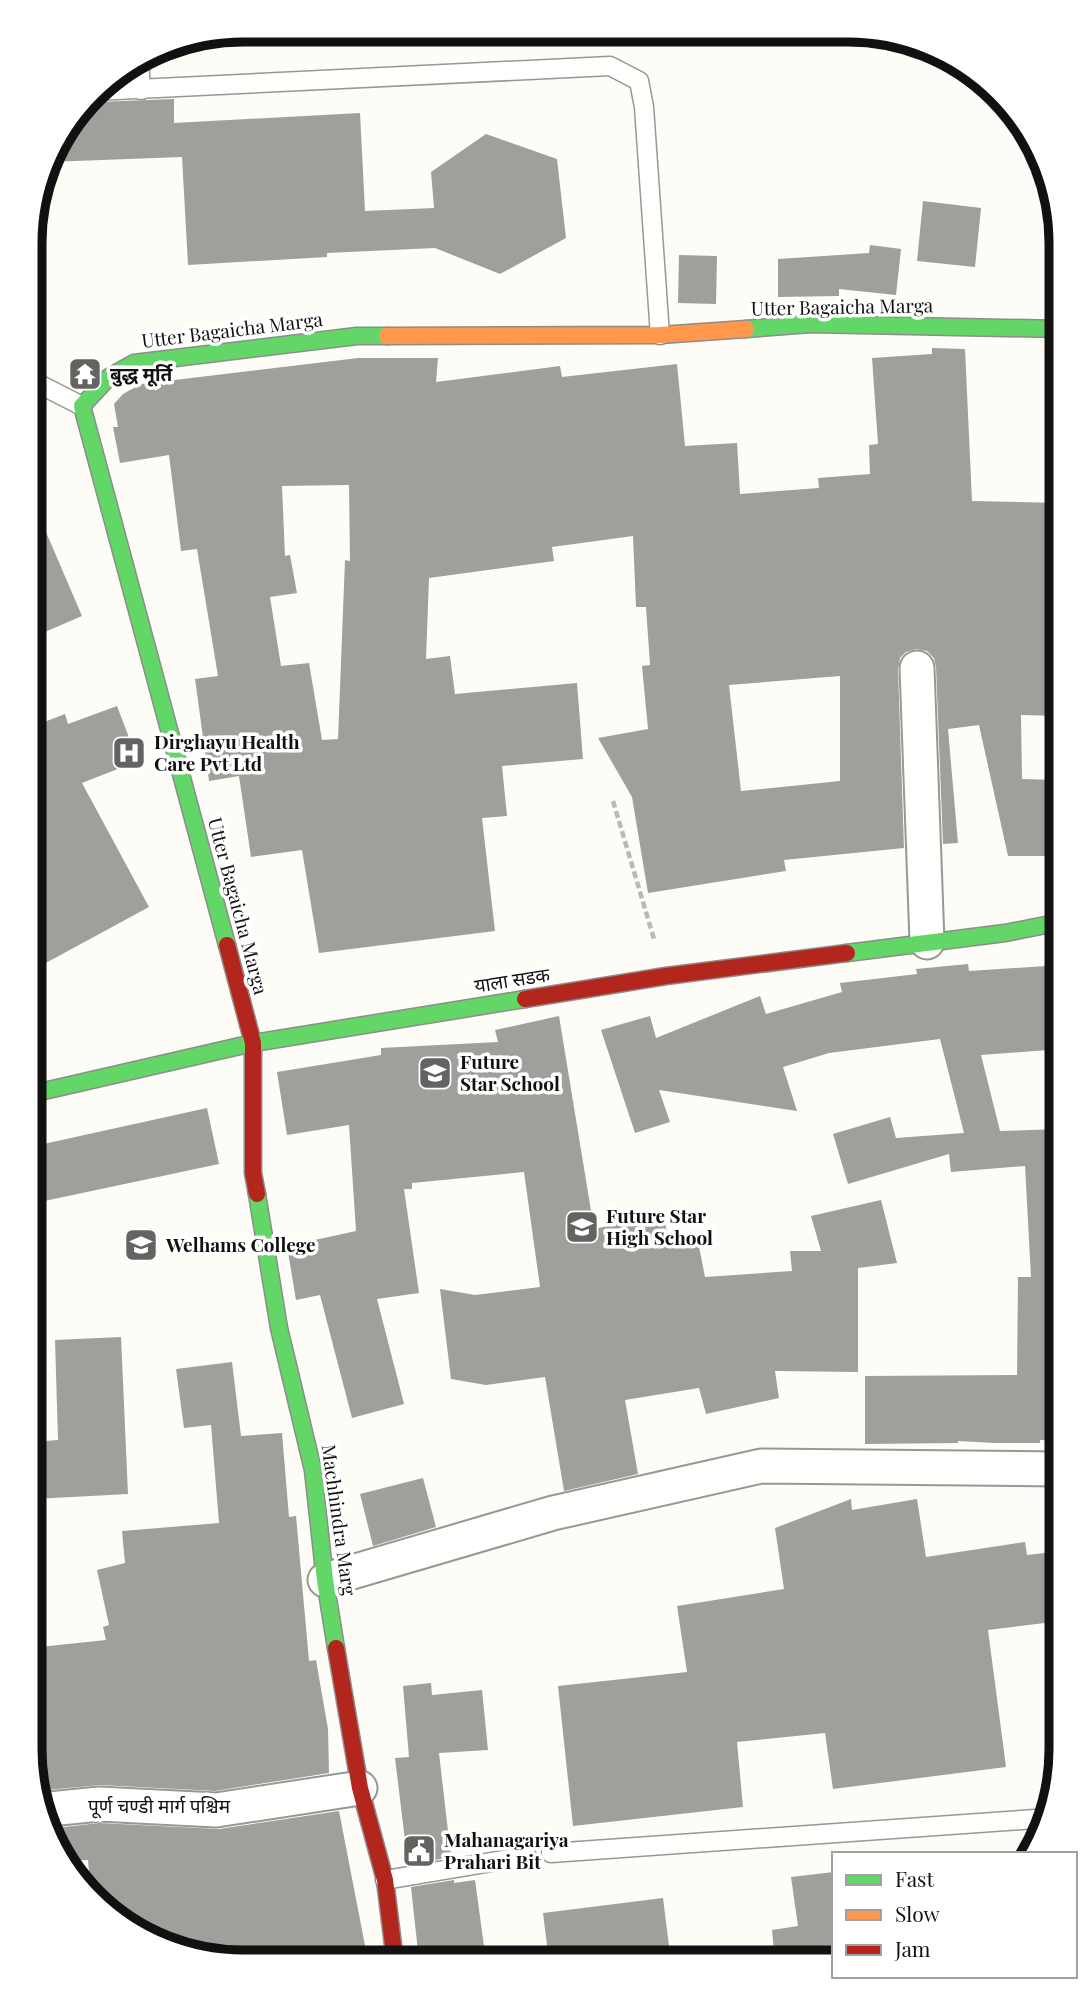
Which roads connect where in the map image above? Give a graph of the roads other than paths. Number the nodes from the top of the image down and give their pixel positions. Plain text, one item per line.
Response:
1 (140, 71) edge
2 (141, 90) junction
3 (113, 91) edge
4 (1049, 329) edge
5 (660, 335) junction
6 (42, 386) edge
7 (82, 406) junction
8 (917, 668) dead end
9 (1049, 924) edge
10 (1005, 933) junction
11 (928, 942) junction
12 (1049, 942) edge
13 (253, 1042) junction
14 (42, 1091) edge
15 (1049, 1469) edge
16 (325, 1580) junction
17 (360, 1788) junction
18 (52, 1809) edge
19 (1036, 1819) edge
20 (551, 1853) dead end
21 (527, 1856) dead end
22 (385, 1881) junction
23 (394, 1950) edge

1 - 2 lane
2 - 3 lane
2 - 5 lane
4 - 5 street, Utter Bagaicha Marga
5 - 7 street, Utter Bagaicha Marga
6 - 7 lane
7 - 13 street, Utter Bagaicha Marga
8 - 11 street
9 - 10 street
10 - 11 street, याला सडक
10 - 12 street
11 - 13 street, याला सडक
13 - 14 street, याला सडक
13 - 16 street, Machhindra Marg
15 - 16 street
16 - 17 street, Machhindra Marg
17 - 18 street, पूर्ण चण्डी मार्ग पश्चिम
17 - 22 street, Machhindra Marg
19 - 20 lane
21 - 22 lane
22 - 23 street, Machhindra Marg

